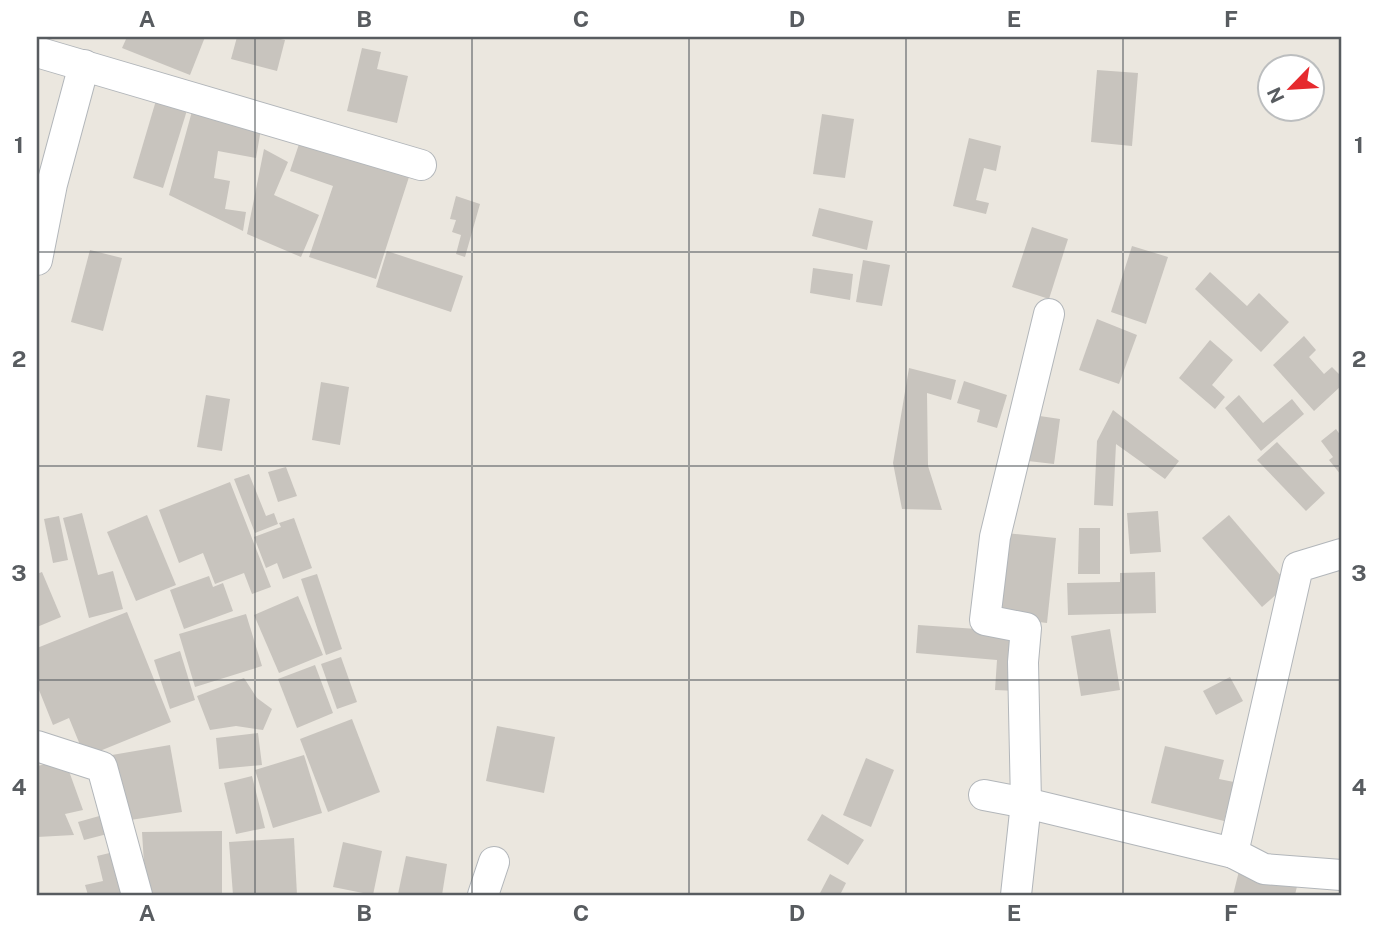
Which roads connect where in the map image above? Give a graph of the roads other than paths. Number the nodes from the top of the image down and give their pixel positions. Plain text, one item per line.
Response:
1 (37, 52) edge
2 (84, 65) junction
3 (421, 165) dead end
4 (37, 260) edge
5 (1049, 314) dead end
6 (1341, 554) edge
7 (37, 746) edge
8 (984, 795) dead end
9 (1026, 803) junction
10 (1233, 853) junction
11 (494, 862) dead end
12 (1341, 875) edge
13 (137, 895) edge
14 (483, 895) edge
15 (1016, 895) edge

1 - 2 street
2 - 3 street
2 - 4 street
5 - 9 street
6 - 10 street
7 - 13 street
8 - 9 street
9 - 10 street
9 - 15 street
10 - 12 street
11 - 14 street

